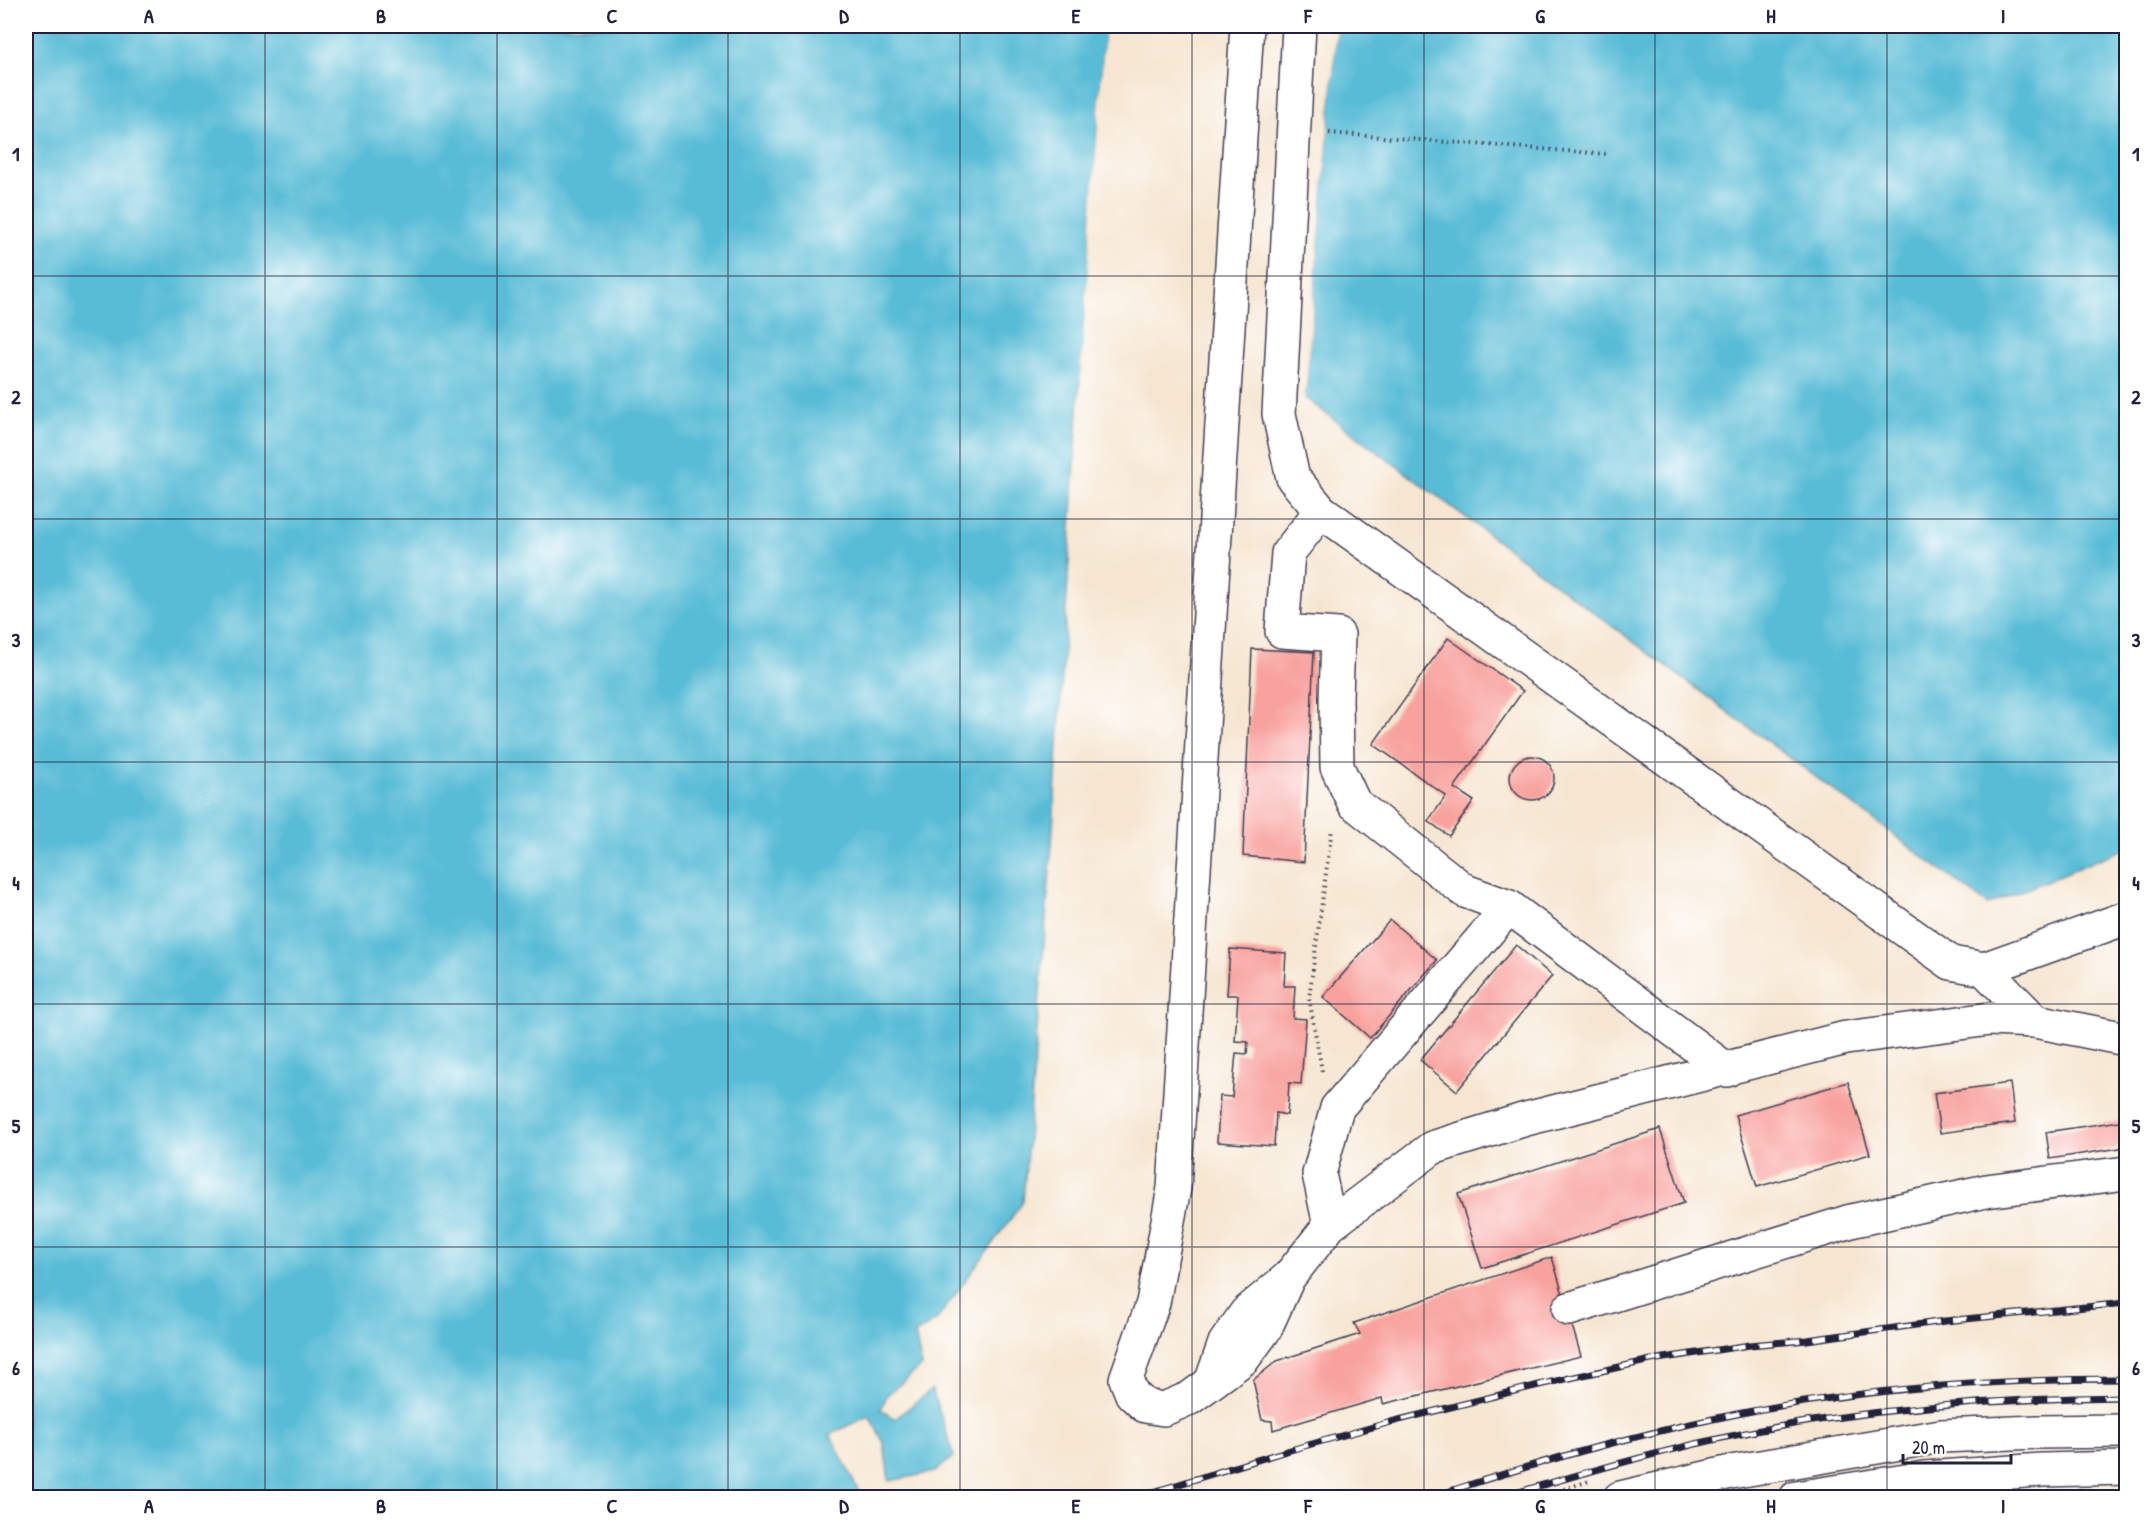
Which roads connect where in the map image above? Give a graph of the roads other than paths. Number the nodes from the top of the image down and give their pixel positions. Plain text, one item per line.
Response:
1 (1247, 26) edge
2 (1299, 26) edge
3 (1321, 511) junction
4 (1509, 907) junction
5 (2127, 918) edge
6 (1984, 969) junction
7 (2035, 1021) junction
8 (2127, 1039) edge
9 (1727, 1070) junction
10 (2127, 1173) edge
11 (1330, 1225) junction
12 (1569, 1310) dead end
13 (2127, 1431) edge
14 (2127, 1468) edge
15 (1924, 1488) edge
16 (1620, 1497) edge
17 (1796, 1497) edge

1 - 11 main road
2 - 3 main road
3 - 4 main road
3 - 6 main road
4 - 9 main road
4 - 11 main road
5 - 6 main road
6 - 7 main road
7 - 8 main road
7 - 9 main road
9 - 11 main road
10 - 12 main road
13 - 16 main road
14 - 15 main road
15 - 17 main road

